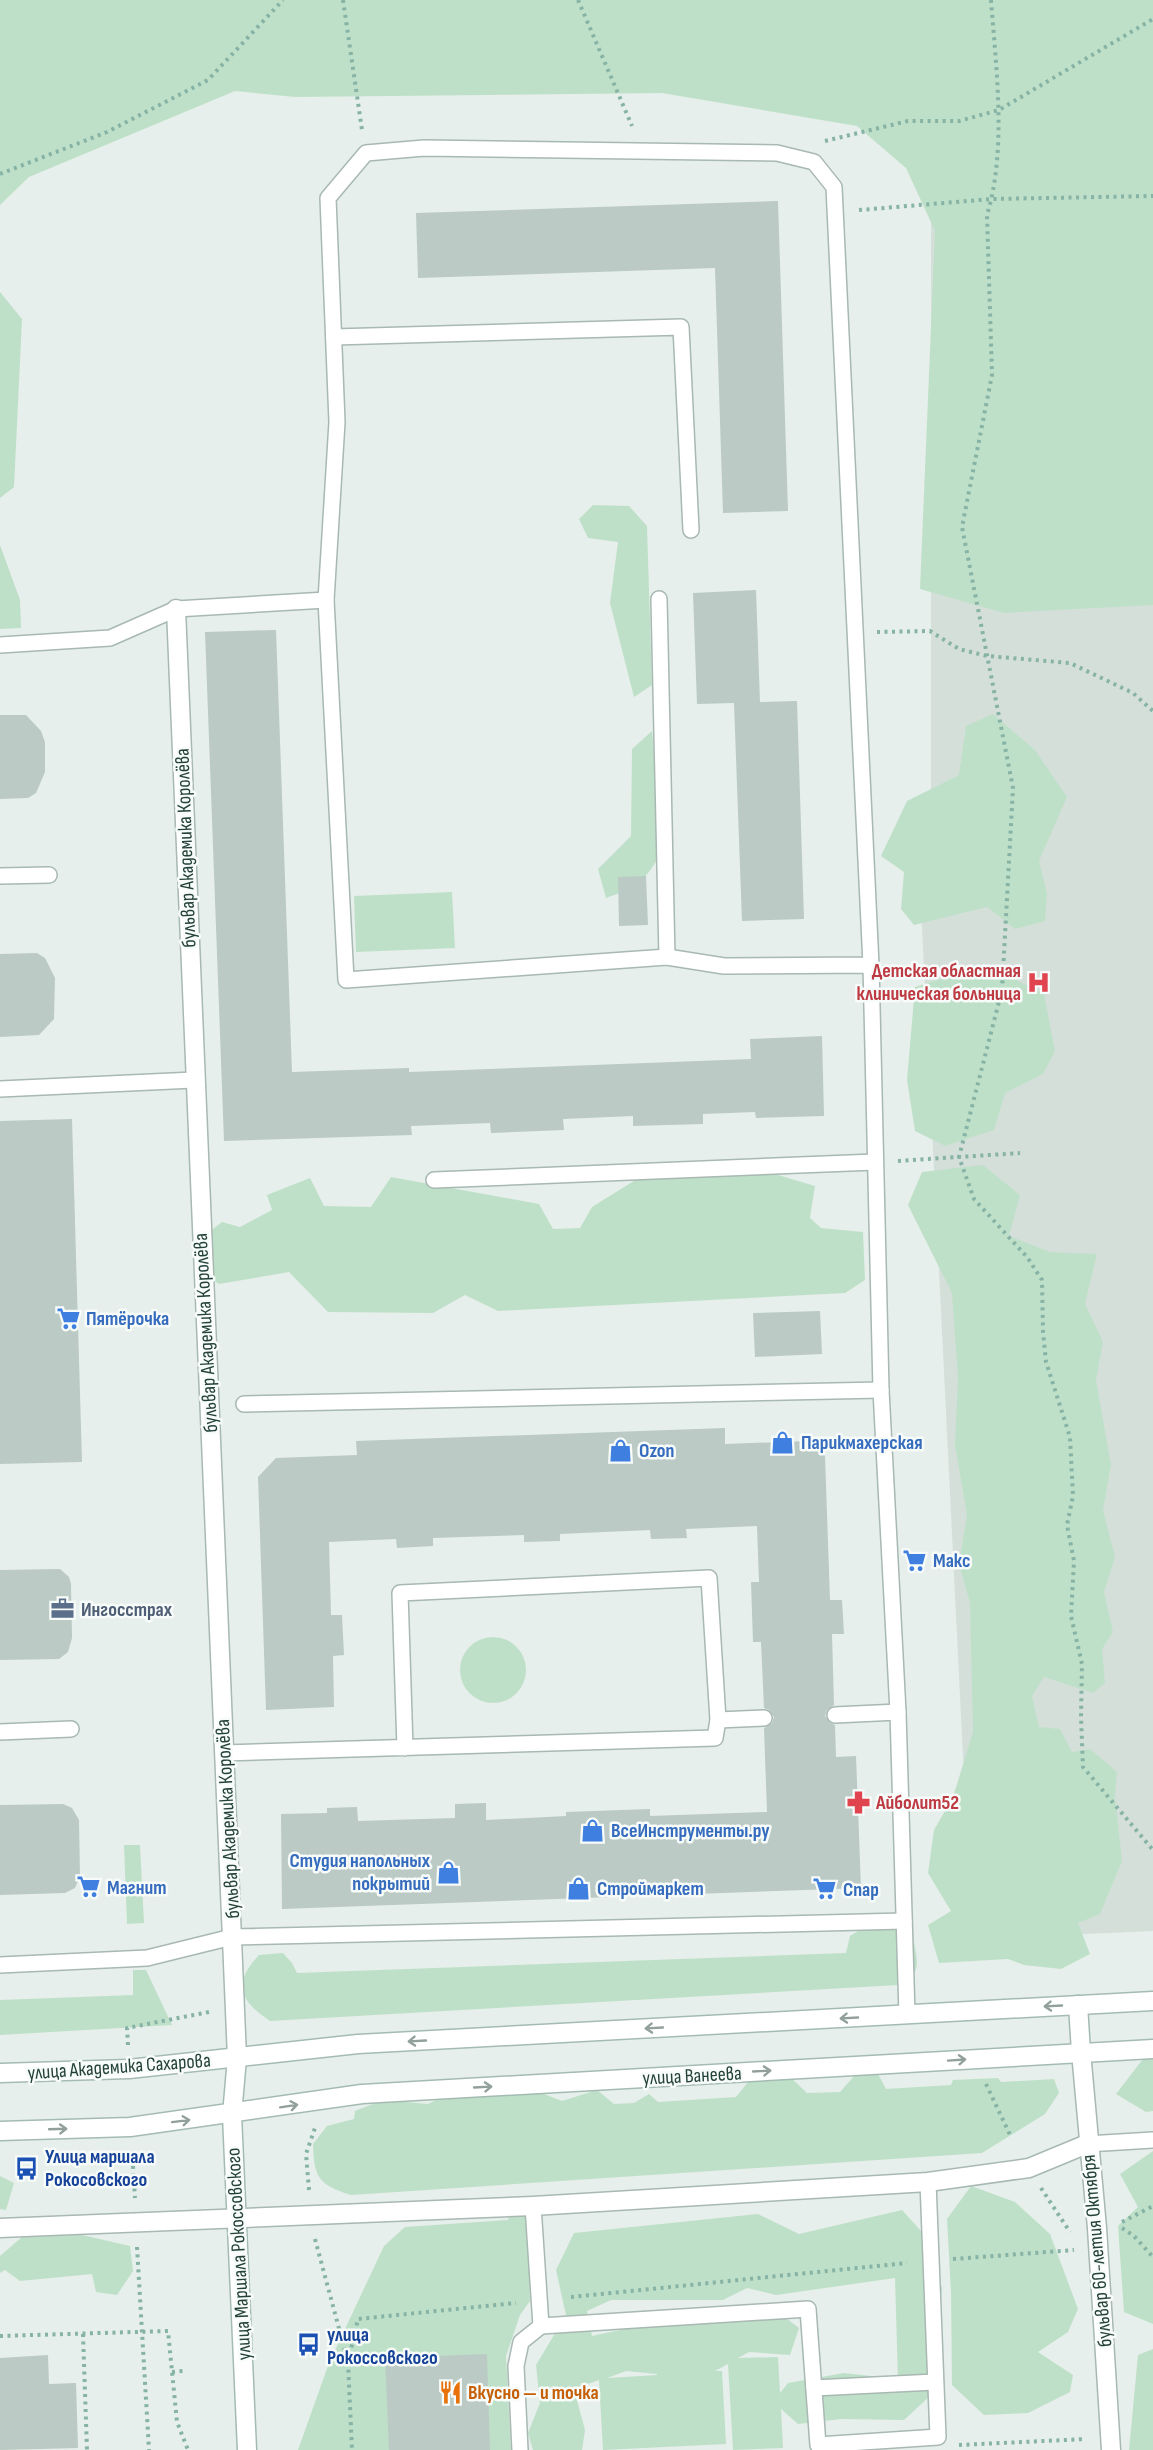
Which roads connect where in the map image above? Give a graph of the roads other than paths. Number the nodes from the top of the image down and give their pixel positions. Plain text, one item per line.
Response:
1 (334, 337) junction
2 (691, 530) dead end
3 (659, 599) dead end
4 (326, 600) junction
5 (176, 609) junction
6 (0, 645) edge
7 (49, 875) dead end
8 (0, 876) edge
9 (666, 957) junction
10 (871, 965) junction
11 (194, 1080) junction
12 (0, 1089) edge
13 (875, 1162) junction
14 (434, 1180) dead end
15 (881, 1390) junction
16 (244, 1404) dead end
17 (898, 1712) junction
18 (835, 1715) dead end
19 (764, 1718) dead end
20 (718, 1719) junction
21 (71, 1730) dead end
22 (0, 1732) edge
23 (405, 1748) junction
24 (224, 1753) junction
25 (904, 1921) junction
26 (232, 1937) junction
27 (0, 1965) edge
28 (1153, 2001) edge
29 (1078, 2005) junction
30 (907, 2015) junction
31 (1153, 2049) edge
32 (1081, 2052) junction
33 (237, 2058) junction
34 (0, 2073) edge
35 (232, 2115) junction
36 (0, 2131) edge
37 (1153, 2140) edge
38 (1087, 2144) junction
39 (928, 2182) junction
40 (533, 2206) junction
41 (236, 2220) junction
42 (0, 2228) edge
43 (541, 2326) junction
44 (935, 2382) junction
45 (814, 2388) junction
46 (247, 2450) edge
47 (520, 2450) edge
48 (1111, 2450) edge

1 - 2 lane
1 - 4 lane
1 - 10 lane
3 - 9 lane
4 - 5 lane
4 - 9 lane
5 - 6 lane
5 - 11 street, бульвар Академика Королёва
7 - 8 lane
9 - 10 lane
10 - 13 lane
11 - 12 lane
11 - 24 street, бульвар Академика Королёва
13 - 14 lane
13 - 15 lane
15 - 16 lane
15 - 17 lane
17 - 18 lane
17 - 25 lane
19 - 20 lane
20 - 23 lane
20 - 23 lane
21 - 22 lane
23 - 24 lane
24 - 26 street, бульвар Академика Королёва
25 - 26 lane
25 - 30 lane
26 - 27 lane
26 - 33 street, бульвар Академика Королёва
28 - 29 street
29 -> 30 street
29 - 32 street, бульвар 60-летия Октября
30 -> 33 street
31 - 32 street, улица Ванеева
35 -> 32 street, улица Ванеева
32 - 38 street, бульвар 60-летия Октября
33 - 34 street, улица Академика Сахарова
33 - 35 street, улица Маршала Рокоссовского
36 -> 35 street
35 - 41 street, улица Маршала Рокоссовского
37 - 38 lane
38 - 39 street
38 - 48 street, бульвар 60-летия Октября
39 - 40 street
39 - 44 lane
40 - 41 street
40 - 43 lane
41 - 42 street
41 - 46 street, улица Маршала Рокоссовского
43 - 45 lane
43 - 47 lane
44 - 45 lane
44 - 45 lane

